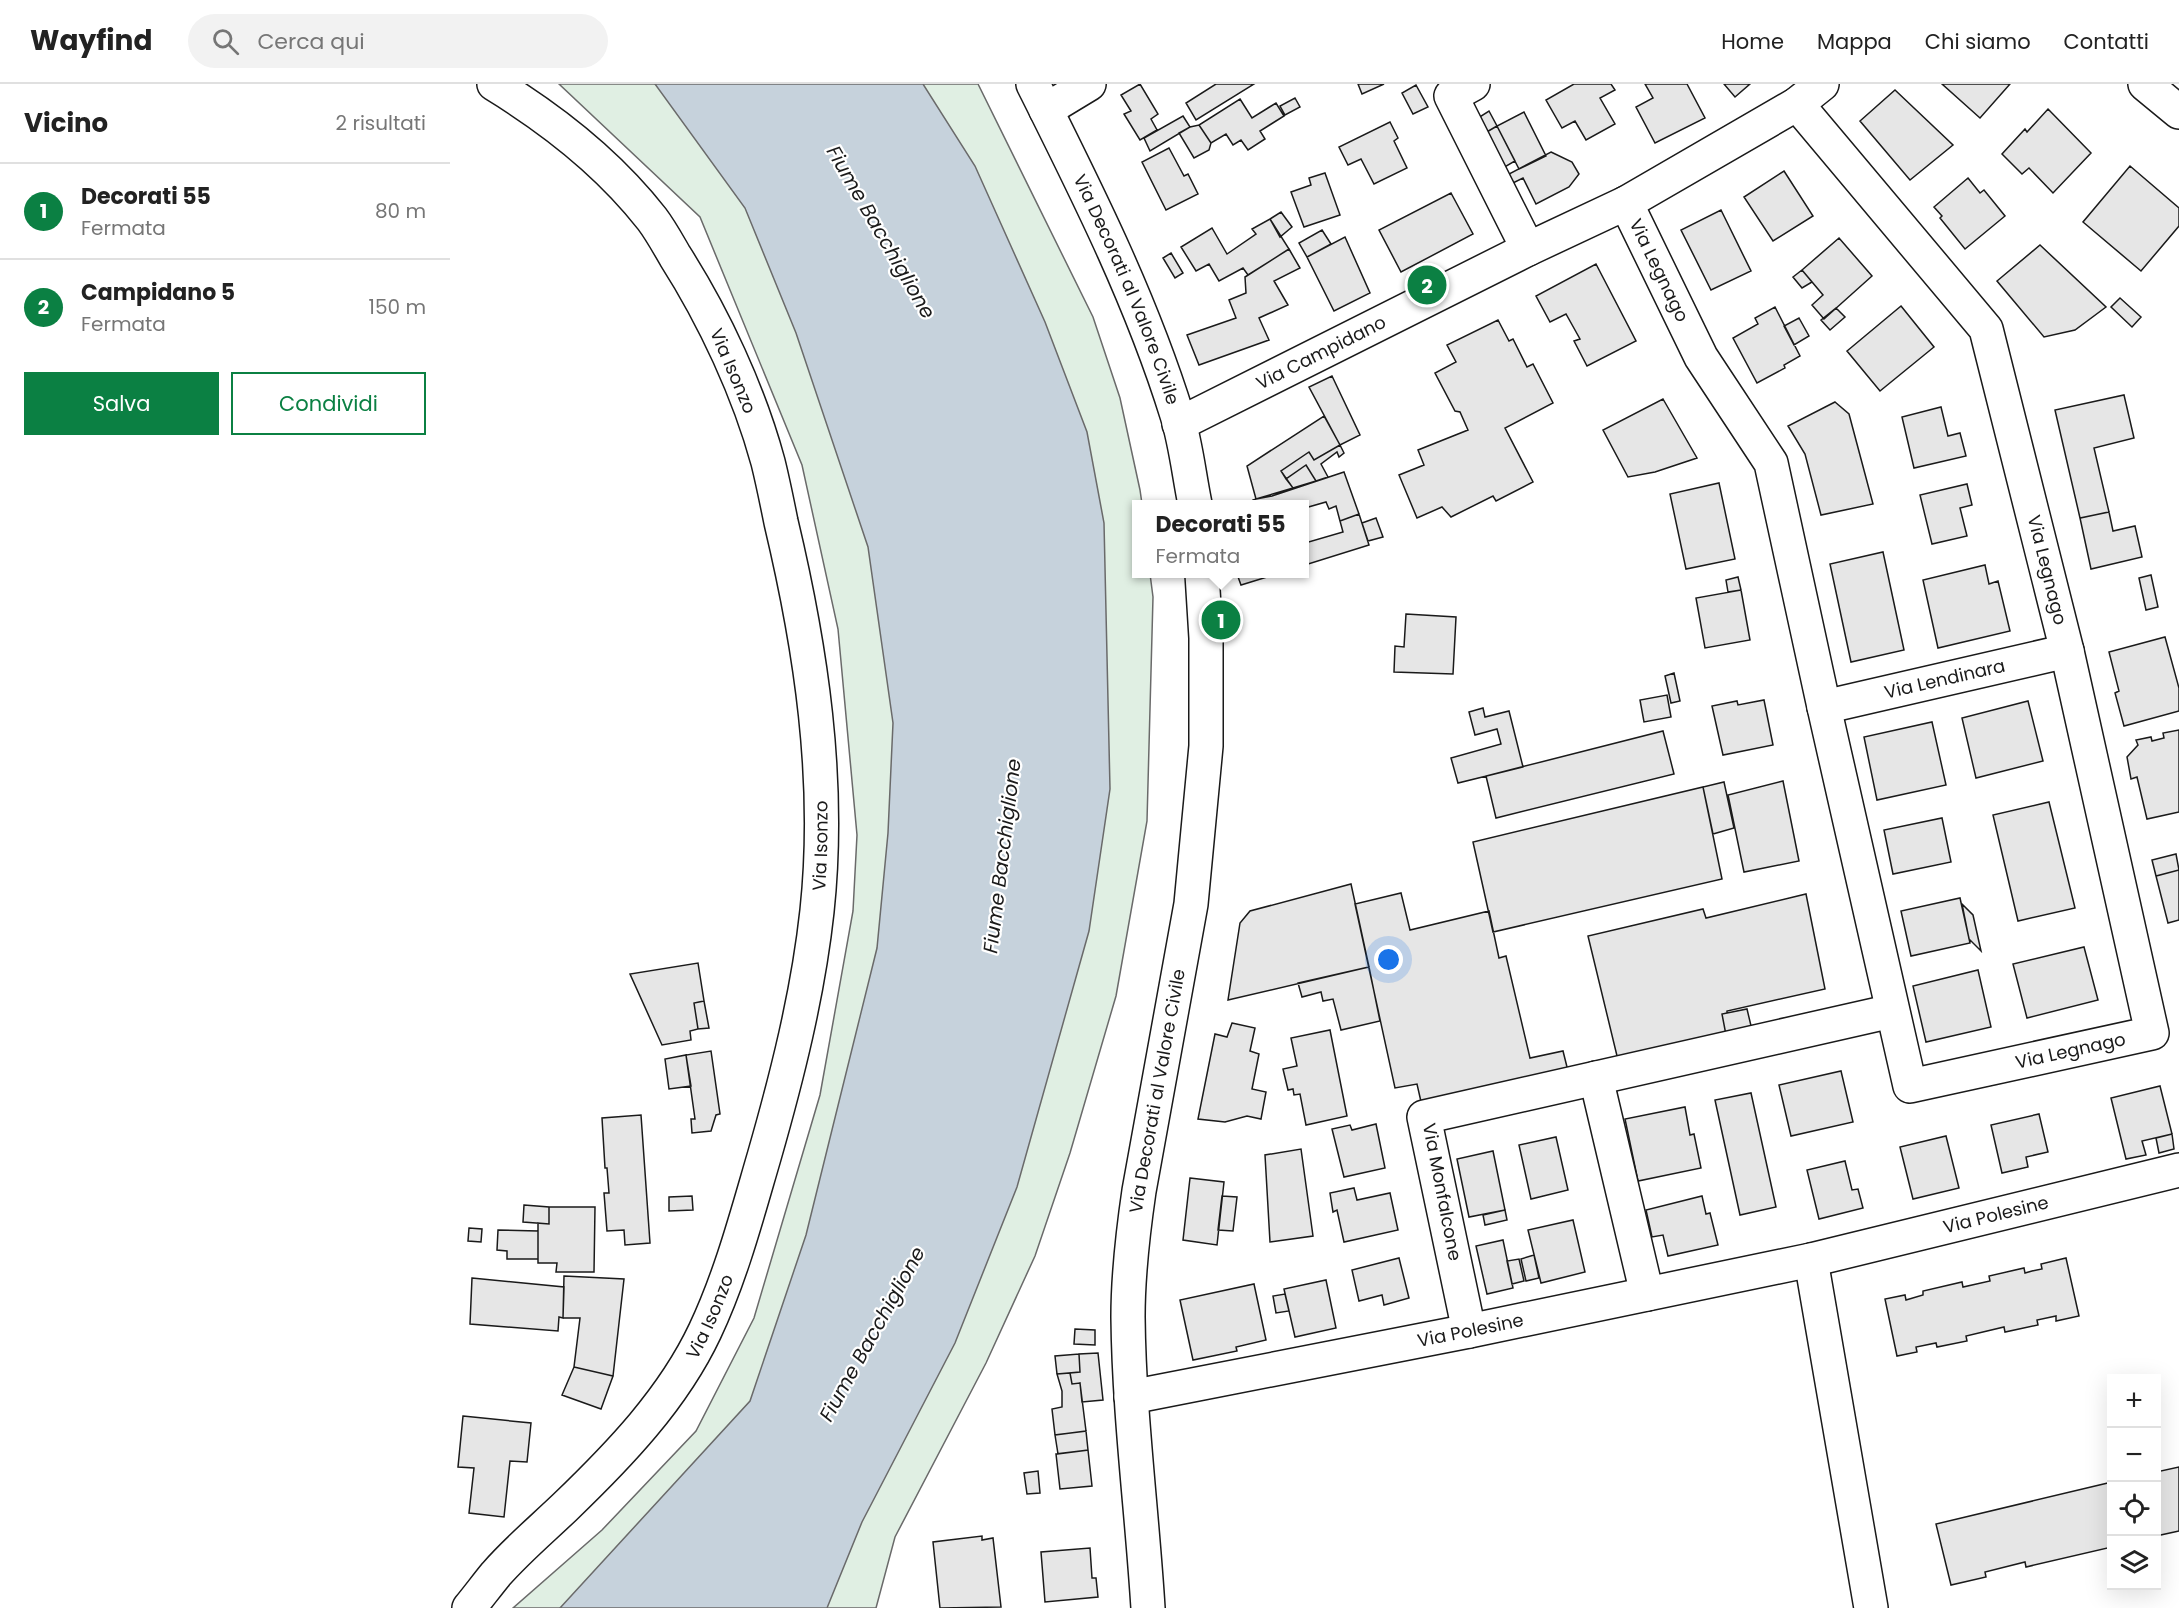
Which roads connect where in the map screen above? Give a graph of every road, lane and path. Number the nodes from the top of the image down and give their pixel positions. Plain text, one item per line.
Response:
1 (494, 84) edge
2 (1089, 84) edge
3 (1473, 84) edge
4 (1822, 84) edge
5 (2145, 84) edge
6 (1039, 97) edge
7 (1797, 104) junction
8 (2179, 112) edge
9 (1626, 203) junction
10 (1528, 249) junction
11 (1179, 424) junction
12 (1194, 500) edge
13 (1202, 578) edge
14 (2067, 651) junction
15 (1824, 707) junction
16 (1892, 1011) junction
17 (1596, 1078) junction
18 (2179, 1170) edge
19 (1811, 1260) junction
20 (1647, 1294) junction
21 (1469, 1331) junction
22 (1131, 1397) junction
23 (469, 1608) edge
24 (1148, 1608) edge
25 (1871, 1608) edge

1 - 23 street, Via Isonzo
2 - 6 street
3 - 10 street
4 - 7 street, Via Campidano
5 - 8 street
6 - 11 street, Via Decorati al Valore Civile
7 - 9 street, Via Campidano
7 - 14 street, Via Legnago
9 - 10 street, Via Campidano
9 - 15 street, Via Legnago
10 - 11 street, Via Campidano
11 - 12 street, Via Decorati al Valore Civile
13 - 22 street, Via Decorati al Valore Civile
14 - 15 street, Via Lendinara
14 - 16 street, Via Legnago
15 - 16 street, Via Legnago
16 - 17 street, Via Monfalcone
17 - 20 street
17 - 21 street, Via Monfalcone
18 - 19 street, Via Polesine
19 - 20 street, Via Polesine
19 - 25 street
20 - 21 street, Via Polesine
21 - 22 street, Via Polesine
22 - 24 street, Via Decorati al Valore Civile

